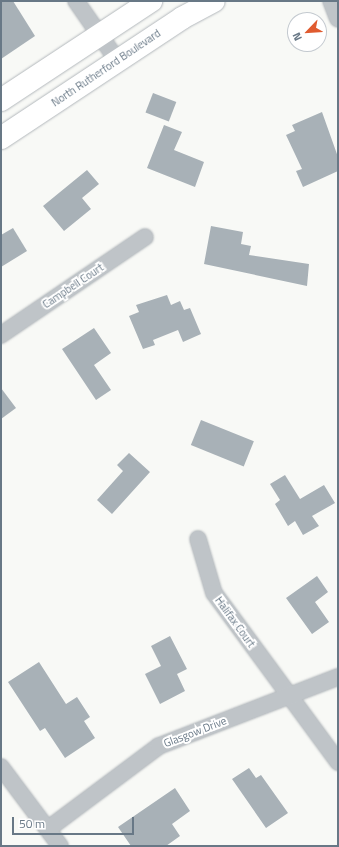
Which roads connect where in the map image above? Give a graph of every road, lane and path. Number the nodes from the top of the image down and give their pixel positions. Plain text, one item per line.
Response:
1 (76, 1) edge
2 (151, 1) edge
3 (214, 1) edge
4 (331, 1) edge
5 (338, 19) edge
6 (98, 34) junction
7 (117, 60) junction
8 (1, 100) edge
9 (1, 138) edge
10 (145, 237) dead end
11 (1, 335) edge
12 (198, 539) dead end
13 (338, 677) edge
14 (290, 696) junction
15 (338, 762) edge
16 (1, 767) edge
17 (48, 829) junction
18 (60, 846) edge

1 - 6 street
2 - 6 main road
3 - 7 main road, North Rutherford Boulevard
4 - 5 street
6 - 7 street
6 - 8 main road
7 - 9 main road, North Rutherford Boulevard
10 - 11 street, Campbell Court
12 - 14 street, Halifax Court
13 - 14 street, Glasgow Drive
14 - 15 street, Halifax Court
14 - 17 street, Glasgow Drive
16 - 17 street
17 - 18 street

